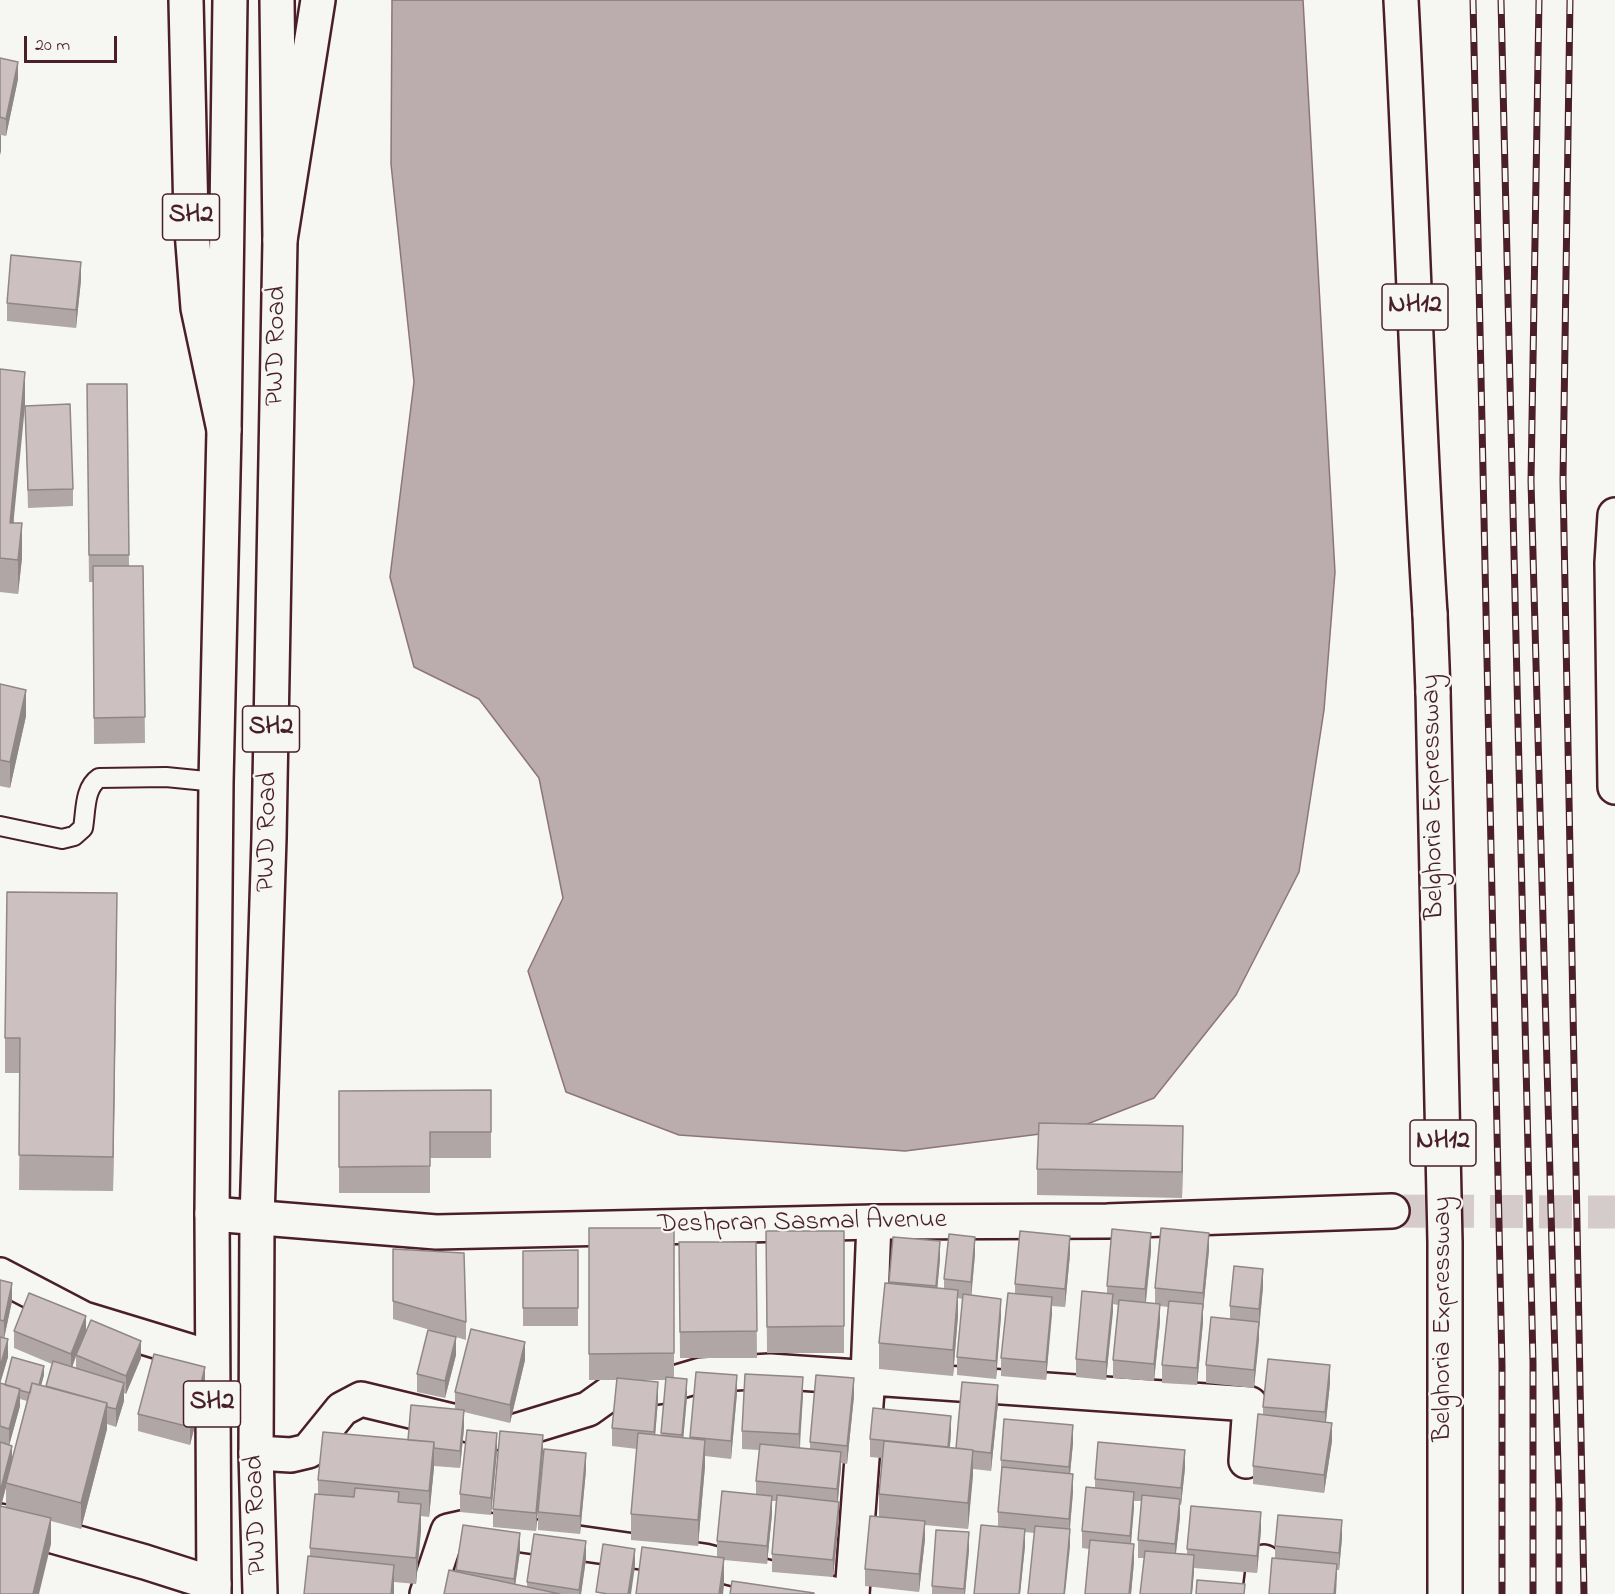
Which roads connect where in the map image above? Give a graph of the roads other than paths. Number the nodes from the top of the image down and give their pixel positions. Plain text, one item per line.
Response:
1 (186, 0) edge
2 (230, 0) edge
3 (277, 0) edge
4 (318, 0) edge
5 (1401, 0) edge
6 (280, 240) junction
7 (224, 430) junction
8 (1615, 515) edge
9 (216, 782) junction
10 (1615, 787) edge
11 (0, 826) edge
12 (1392, 1211) tunnel mouth
13 (212, 1214) junction
14 (257, 1218) junction
15 (874, 1222) junction
16 (0, 1275) edge
17 (212, 1358) junction
18 (868, 1377) junction
19 (256, 1453) junction
20 (1246, 1461) dead end
21 (0, 1521) edge
22 (1264, 1562) dead end
23 (214, 1589) edge
24 (260, 1594) edge
25 (427, 1594) edge
26 (833, 1594) edge
27 (852, 1594) edge
28 (1260, 1594) edge
29 (1445, 1594) edge

1 - 7 main road, PWD Road / SH2
2 - 7 main road
3 - 6 main road
4 - 6 main road, PWD Road / SH2
5 - 29 main road, Belghoria Expressway / NH12
6 - 14 main road, PWD Road / SH2
7 - 9 main road, PWD Road / SH2
8 - 10 main road
9 - 11 lane
9 - 13 main road, PWD Road / SH2
12 - 15 main road, Deshpran Sasmal Avenue
13 - 14 main road, Deshpran Sasmal Avenue
13 - 17 main road, PWD Road / SH2
14 - 15 main road, Deshpran Sasmal Avenue
14 - 19 main road, PWD Road / SH2
15 - 18 main road
16 - 17 main road
17 - 23 main road, PWD Road / SH2
18 - 19 main road
18 - 20 main road
18 - 27 main road
19 - 24 main road, PWD Road / SH2
21 - 23 main road
22 - 28 main road
25 - 26 main road

